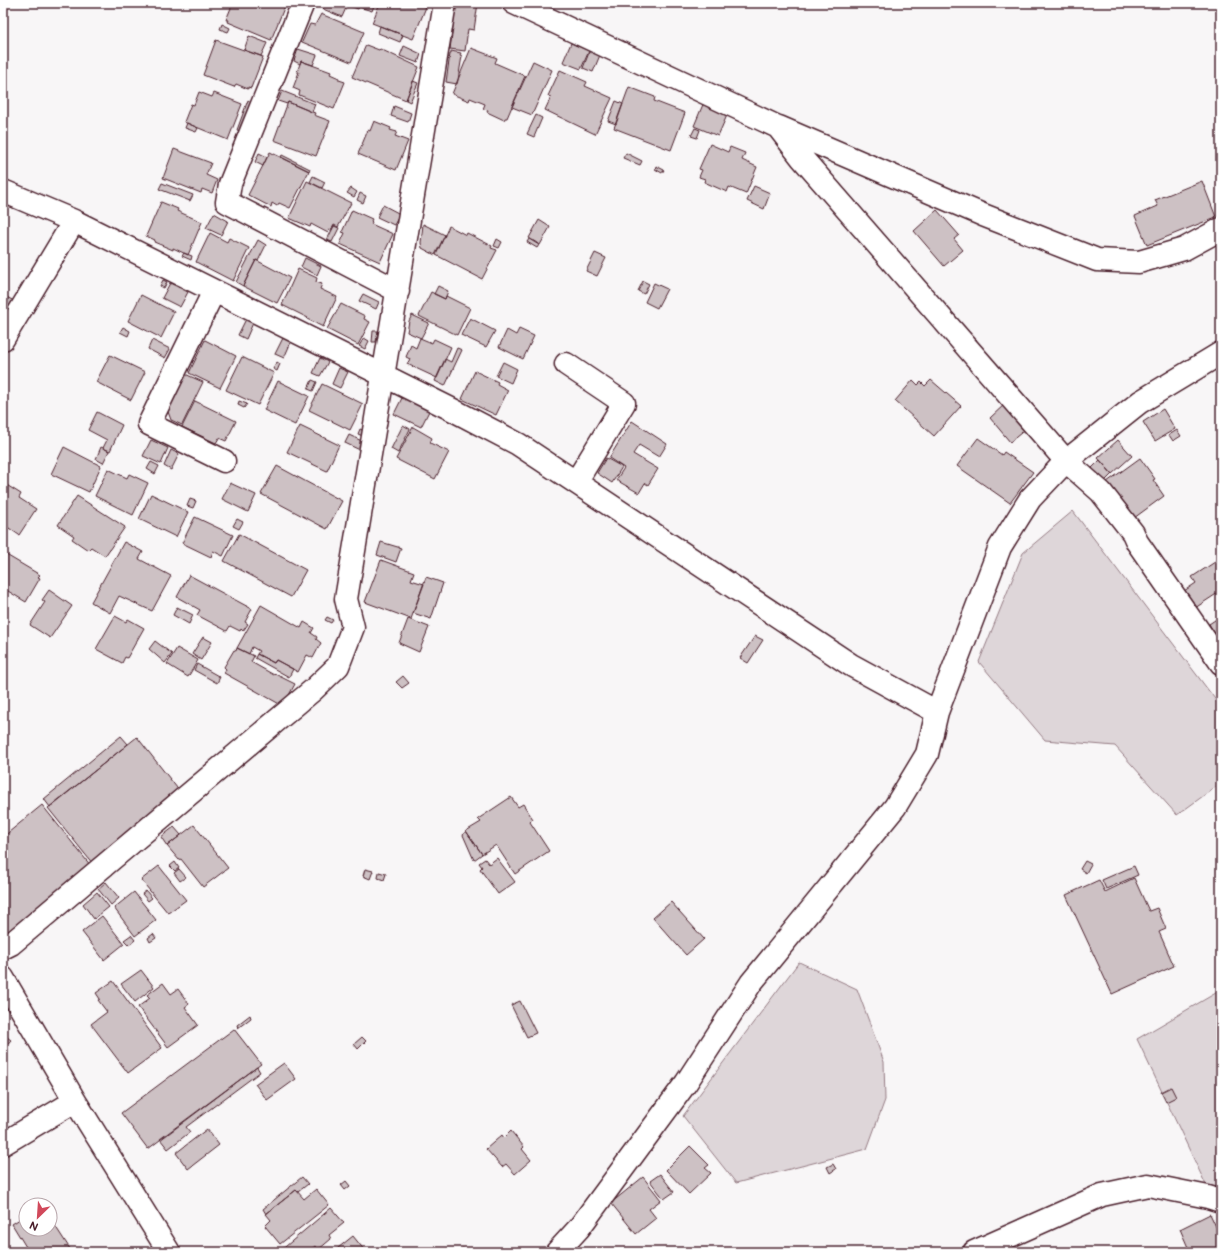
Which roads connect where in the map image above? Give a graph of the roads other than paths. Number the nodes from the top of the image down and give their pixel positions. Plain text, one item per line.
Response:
1 (303, 3) edge
2 (445, 3) edge
3 (514, 3) edge
4 (778, 127) junction
5 (3, 191) edge
6 (74, 221) junction
7 (1221, 229) edge
8 (214, 291) junction
9 (398, 291) junction
10 (3, 339) edge
11 (1221, 353) edge
12 (566, 364) dead end
13 (384, 376) junction
14 (224, 461) dead end
15 (1066, 461) junction
16 (576, 482) junction
17 (1221, 663) edge
18 (937, 712) junction
19 (3, 948) edge
20 (3, 978) edge
21 (75, 1101) junction
22 (3, 1144) edge
23 (1221, 1201) edge
24 (169, 1252) edge
25 (557, 1252) edge
26 (974, 1252) edge

1 - 9 street
2 - 9 street
3 - 4 street
4 - 7 street
4 - 15 street
5 - 6 street
6 - 8 street
6 - 10 street
8 - 13 street
8 - 14 street
9 - 13 street
11 - 15 street
12 - 16 street
13 - 16 street
13 - 19 street
15 - 17 street
15 - 18 street
16 - 18 street
18 - 25 street
20 - 21 street
21 - 22 street
21 - 24 street
23 - 26 street

